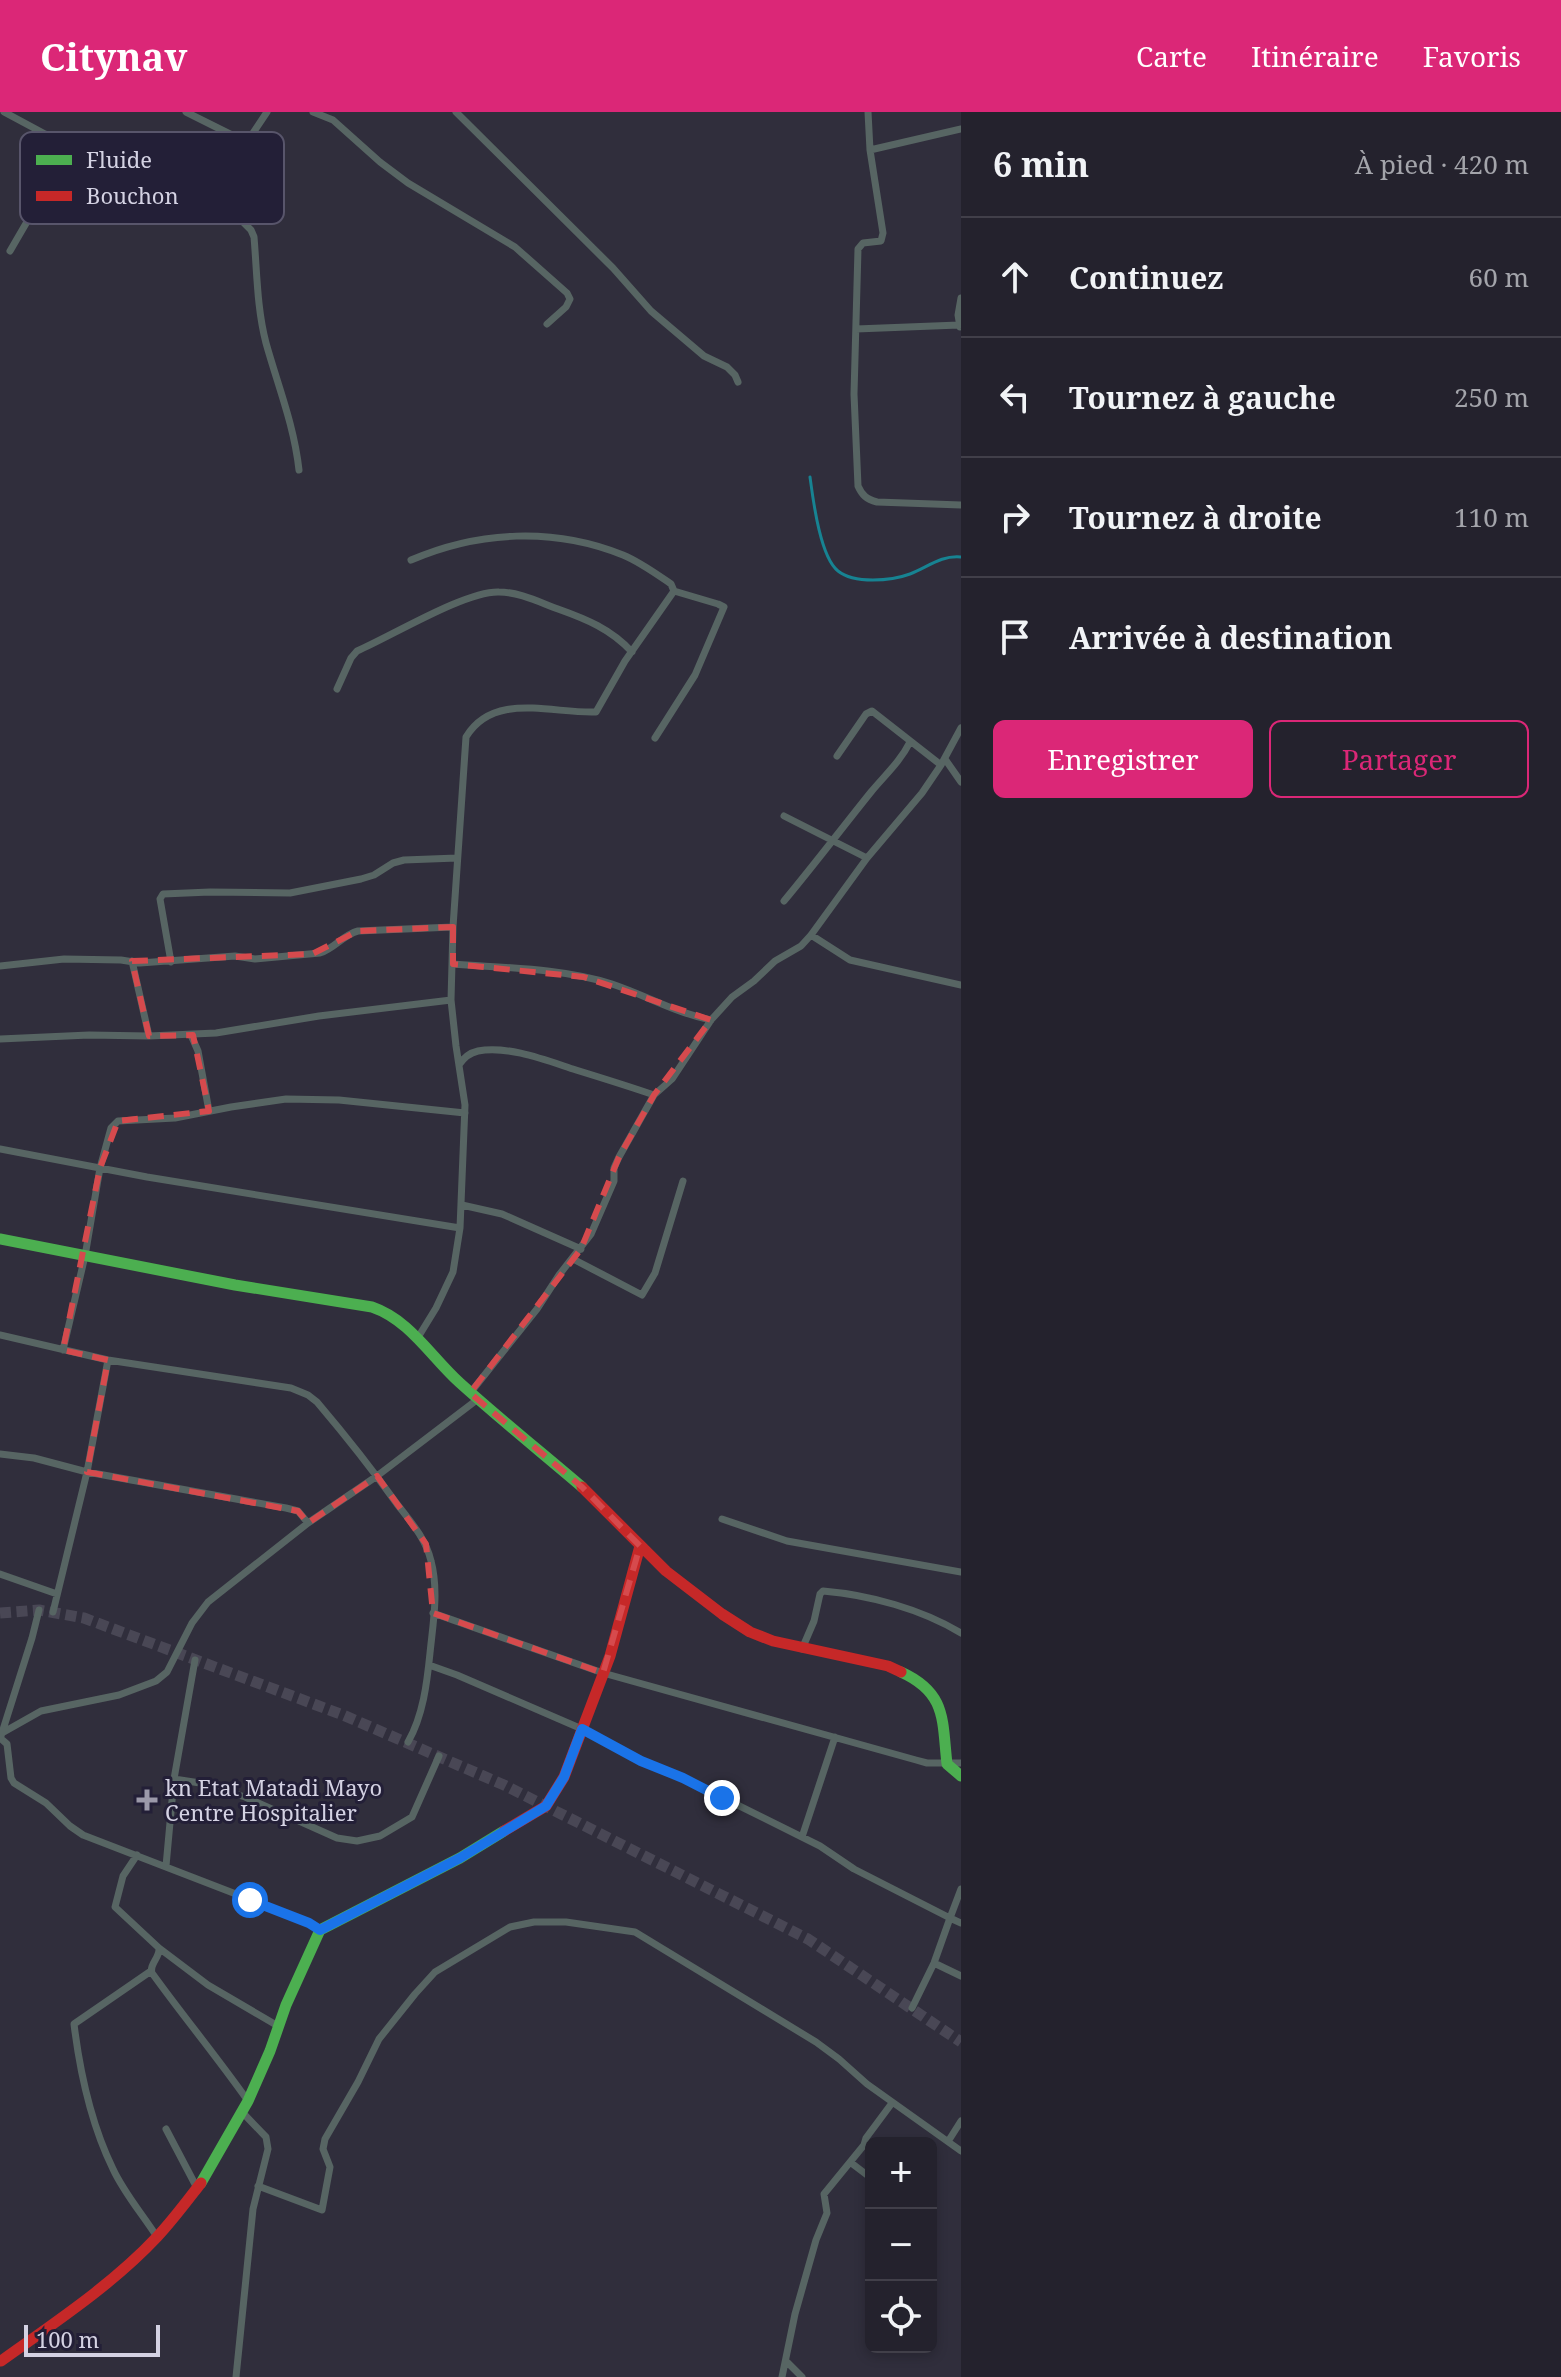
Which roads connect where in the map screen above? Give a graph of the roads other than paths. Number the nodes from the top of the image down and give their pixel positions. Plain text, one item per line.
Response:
1 (186, 112) edge
2 (267, 112) edge
3 (313, 112) edge
4 (456, 112) edge
5 (868, 112) edge
6 (2, 114) edge
7 (961, 129) edge
8 (41, 132) edge
9 (226, 132) edge
10 (253, 132) edge
11 (870, 150) junction
12 (26, 224) edge
13 (245, 224) edge
14 (10, 251) dead end
15 (961, 298) edge
16 (547, 324) dead end
17 (960, 327) edge
18 (856, 329) junction
19 (738, 382) dead end
20 (299, 470) dead end
21 (961, 505) edge
22 (411, 560) dead end
23 (674, 591) junction
24 (632, 652) junction
25 (337, 689) dead end
26 (961, 728) edge
27 (655, 738) dead end
28 (910, 742) junction
29 (837, 756) dead end
30 (943, 762) junction
31 (961, 782) edge
32 (784, 816) dead end
33 (834, 841) junction
34 (457, 858) junction
35 (867, 858) junction
36 (784, 901) dead end
37 (453, 927) junction
38 (811, 935) junction
39 (132, 961) junction
40 (171, 962) junction
41 (453, 964) junction
42 (0, 966) edge
43 (961, 985) edge
44 (451, 1000) junction
45 (711, 1020) junction
46 (191, 1035) junction
47 (149, 1036) junction
48 (0, 1039) edge
49 (459, 1065) junction
50 (654, 1095) junction
51 (209, 1111) junction
52 (465, 1113) junction
53 (0, 1149) edge
54 (100, 1168) junction
55 (683, 1181) dead end
56 (462, 1205) junction
57 (460, 1228) junction
58 (0, 1239) edge
59 (581, 1249) junction
60 (85, 1256) junction
61 (573, 1259) junction
62 (0, 1335) edge
63 (417, 1339) junction
64 (63, 1350) junction
65 (108, 1360) junction
66 (474, 1396) junction
67 (0, 1454) edge
68 (87, 1472) junction
69 (377, 1476) junction
70 (722, 1519) dead end
71 (308, 1523) junction
72 (640, 1546) junction
73 (961, 1572) edge
74 (0, 1574) edge
75 (57, 1594) junction
76 (39, 1610) dead end
77 (53, 1612) dead end
78 (433, 1613) junction
79 (961, 1633) edge
80 (802, 1649) junction
81 (195, 1660) dead end
82 (429, 1665) junction
83 (603, 1673) junction
84 (582, 1729) junction
85 (1, 1736) edge
86 (835, 1737) junction
87 (408, 1742) dead end
88 (439, 1756) dead end
89 (961, 1763) edge
90 (947, 1764) junction
91 (961, 1776) edge
92 (174, 1779) junction
93 (802, 1837) junction
94 (137, 1855) junction
95 (166, 1866) junction
96 (961, 1889) edge
97 (950, 1918) junction
98 (961, 1923) edge
99 (320, 1930) junction
100 (159, 1948) junction
101 (934, 1963) junction
102 (151, 1971) junction
103 (961, 1976) edge
104 (912, 2008) dead end
105 (278, 2026) junction
106 (892, 2103) junction
107 (245, 2106) junction
108 (961, 2121) edge
109 (166, 2129) dead end
110 (949, 2140) junction
111 (961, 2151) edge
112 (850, 2162) junction
113 (865, 2173) edge
114 (258, 2186) junction
115 (197, 2188) junction
116 (157, 2237) junction
117 (1, 2361) edge
118 (786, 2361) junction
119 (236, 2377) edge
120 (782, 2377) edge
121 (802, 2377) edge

1 - 9 street
2 - 10 street
3 - 16 street
4 - 19 street
5 - 11 street
6 - 8 street
7 - 11 street
11 - 18 street
12 - 14 street
13 - 20 street
15 - 17 street
17 - 18 street
18 - 21 street
22 - 23 street
23 - 24 street
23 - 27 street
24 - 25 street
24 - 34 street
26 - 30 street
28 - 29 street
28 - 30 street
28 - 33 street
30 - 31 street
30 - 35 street
32 - 33 street
33 - 35 street
33 - 36 street
34 - 37 street
34 - 40 street
35 - 38 street
37 - 40 street
37 - 41 street
38 - 43 street
38 - 45 street
39 - 40 street
39 - 42 street
39 - 47 street
41 - 44 street
41 - 45 street
44 - 46 street
44 - 49 street
45 - 50 street
46 - 47 street
46 - 51 street
47 - 48 street
49 - 50 street
49 - 52 street
50 - 59 street
51 - 52 street
51 - 54 street
52 - 56 street
53 - 54 street
54 - 57 street
54 - 60 street
55 - 61 street
56 - 57 street
56 - 59 street
57 - 63 street
58 - 60 street
59 - 61 street
60 - 63 street
60 - 64 street
61 - 66 street
62 - 64 street
63 - 66 street
64 - 65 street
65 - 68 street
65 - 69 street
66 - 69 street
66 - 72 street
67 - 68 street
68 - 71 street
68 - 75 street
69 - 71 street
69 - 78 street
70 - 73 street
71 - 85 street
72 - 80 street
72 - 83 street
74 - 75 street
75 - 77 street
76 - 85 street
78 - 82 street
78 - 83 street
79 - 80 street
80 - 90 street
81 - 92 street
82 - 84 street
82 - 87 street
83 - 84 street
83 - 86 street
84 - 93 street
84 - 99 street
85 - 94 street
86 - 90 street
86 - 93 street
88 - 92 street
89 - 90 street
90 - 91 street
92 - 95 street
93 - 97 street
94 - 95 street
94 - 100 street
95 - 99 street
96 - 97 street
97 - 98 street
97 - 101 street
99 - 105 street
100 - 102 street
100 - 105 street
101 - 103 street
101 - 104 street
102 - 107 street
102 - 116 street
105 - 107 street
106 - 110 street
106 - 112 street
106 - 114 street
107 - 114 street
107 - 115 street
108 - 110 street
109 - 115 street
110 - 111 street
112 - 113 street
112 - 118 street
114 - 119 street
115 - 116 street
116 - 117 street
118 - 120 street
118 - 121 street

